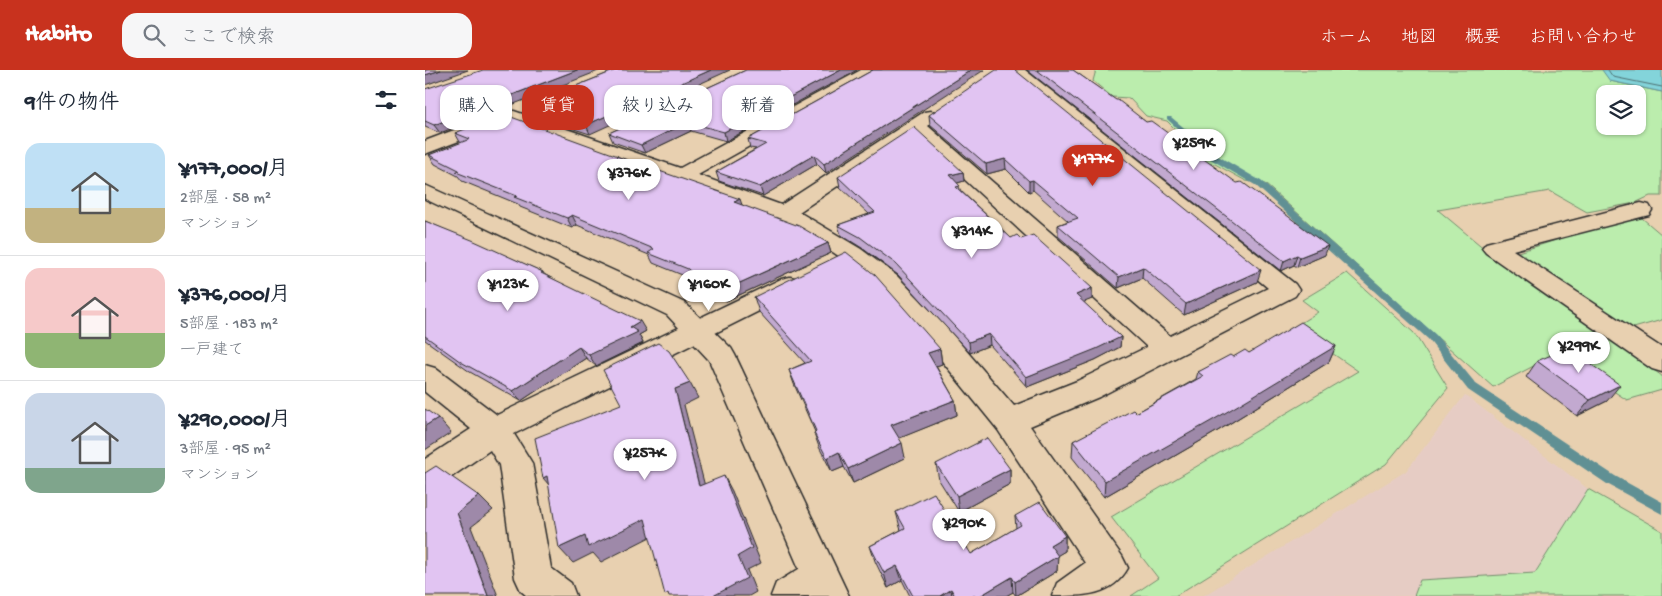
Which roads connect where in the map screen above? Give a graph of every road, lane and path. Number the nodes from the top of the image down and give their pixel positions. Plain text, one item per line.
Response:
1 (873, 70) edge
2 (1015, 70) edge
3 (943, 107) edge
4 (512, 117) edge
5 (916, 125) junction
6 (472, 130) edge
7 (425, 148) edge
8 (681, 176) junction
9 (425, 191) edge
10 (1641, 210) dead end
11 (783, 213) junction
12 (852, 254) junction
13 (697, 330) junction
14 (1167, 349) junction
15 (1662, 362) edge
16 (425, 376) edge
17 (1009, 421) junction
18 (494, 430) junction
19 (425, 477) edge
20 (813, 590) edge
21 (557, 596) edge
22 (1071, 596) edge

1 - 8 street
2 - 14 street
3 - 5 street
4 - 8 street
5 - 11 street
5 - 14 street
6 - 7 street
8 - 11 street
9 - 13 street
10 - 15 street
11 - 12 street
12 - 13 street
12 - 17 street
13 - 18 street
13 - 20 street
14 - 17 street
16 - 18 street
17 - 22 street
18 - 19 street
18 - 21 street

